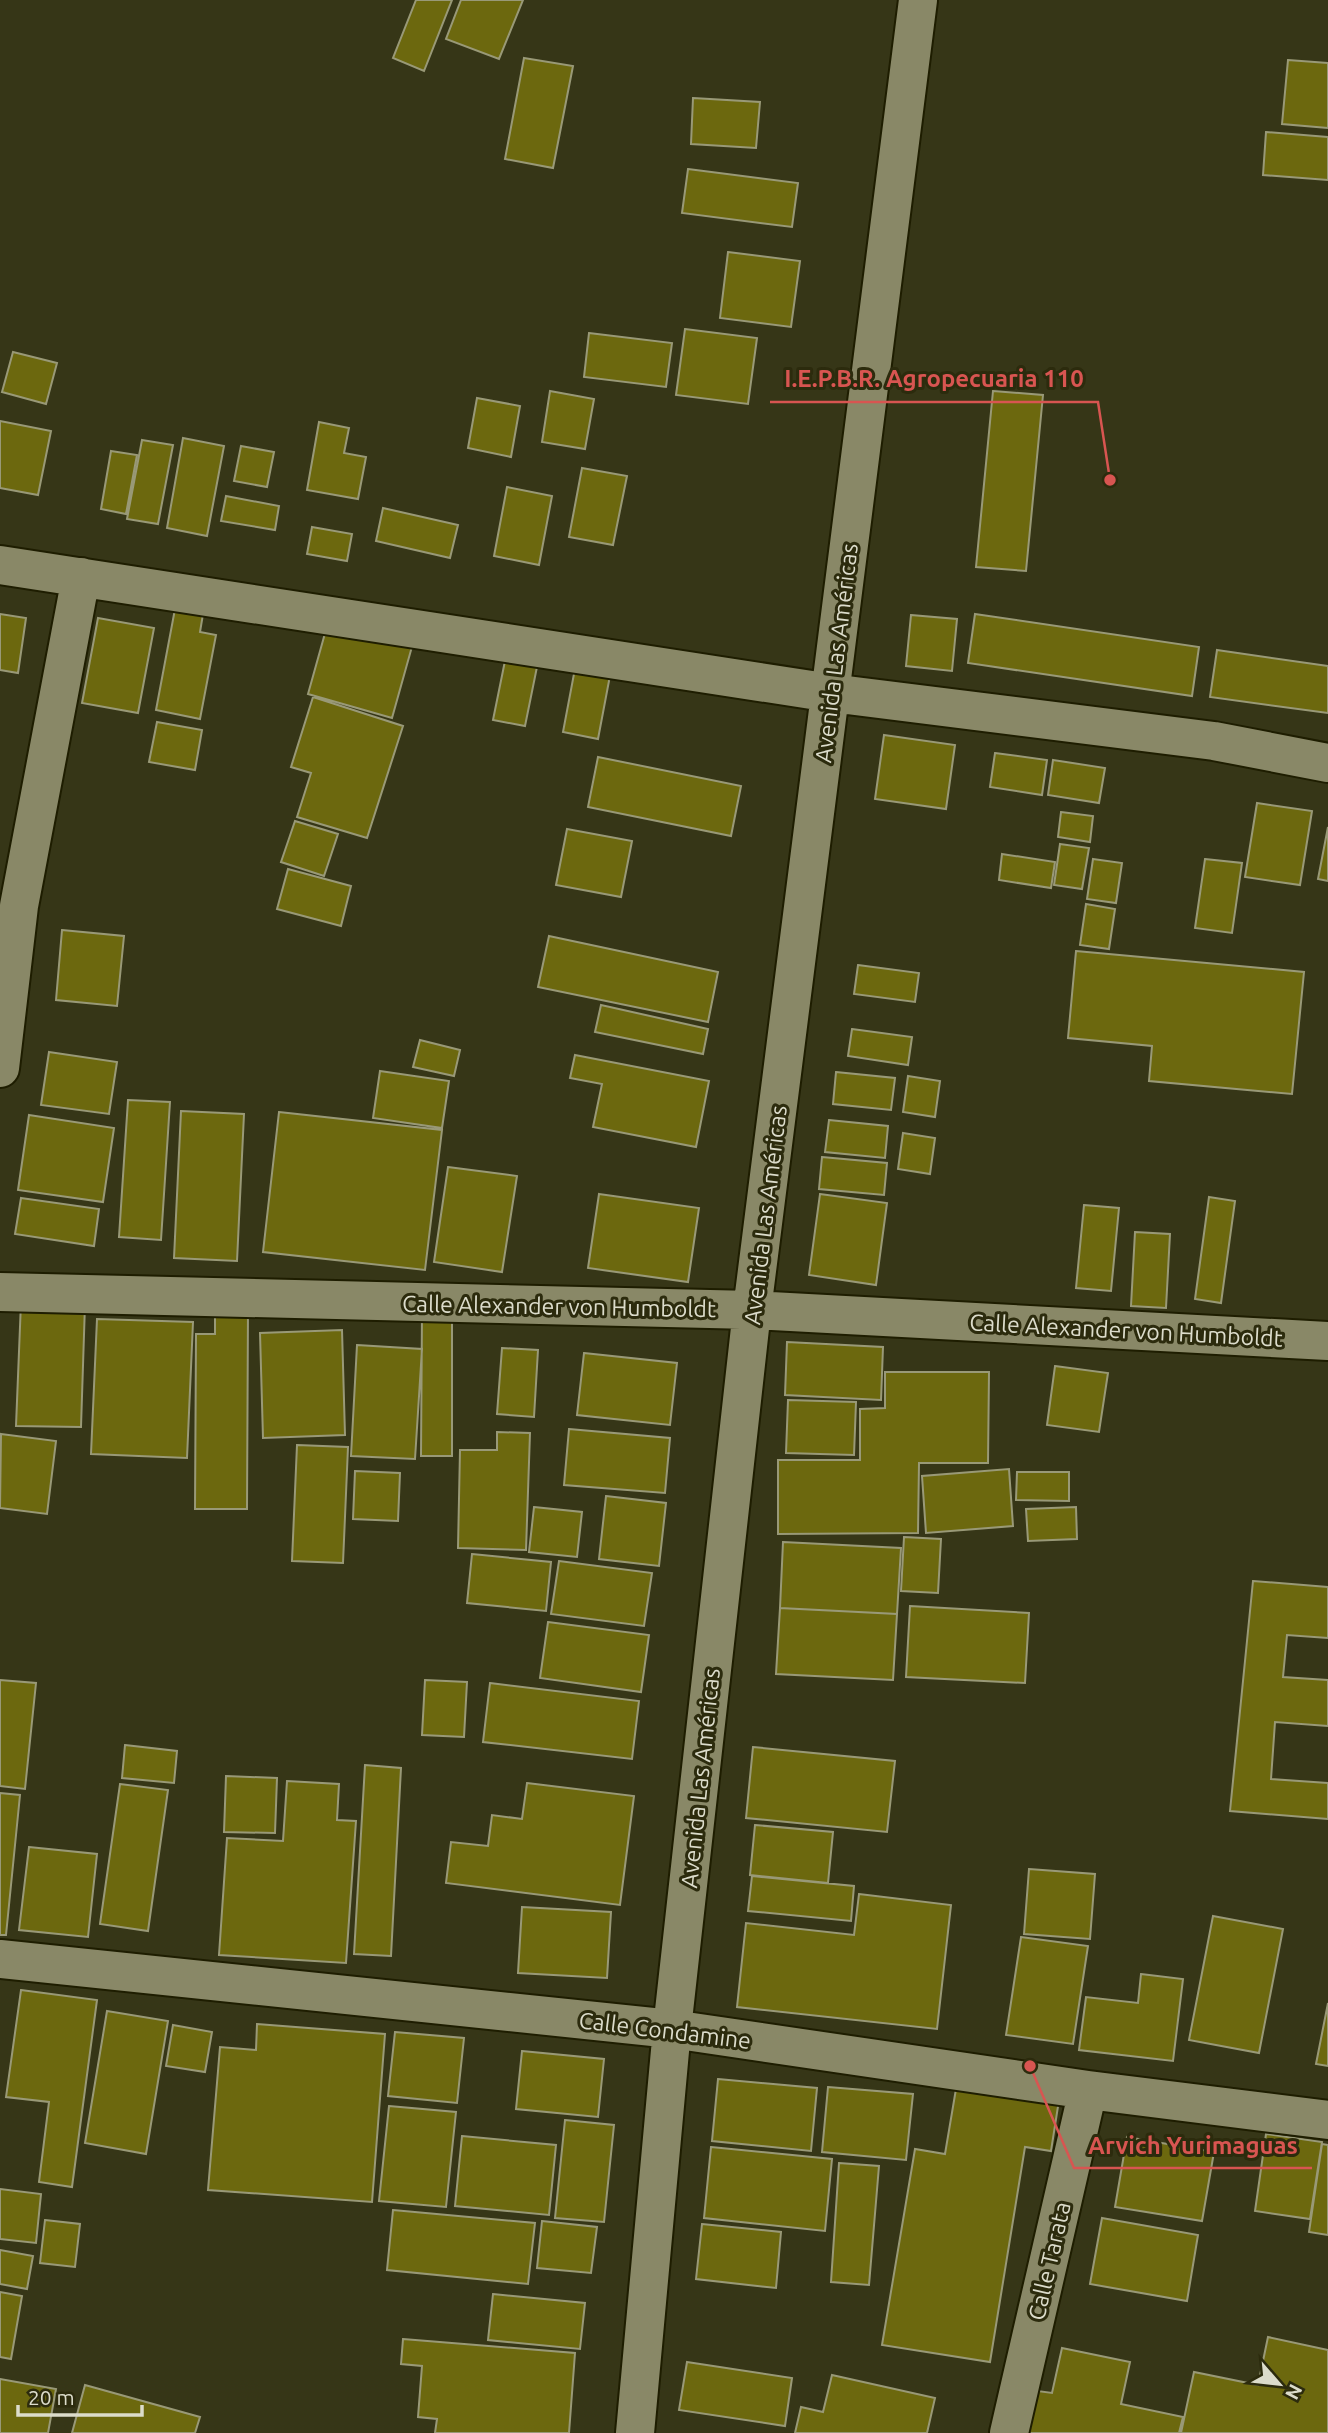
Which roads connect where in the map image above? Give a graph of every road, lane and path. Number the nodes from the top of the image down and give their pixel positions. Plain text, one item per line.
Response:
1 (918, 0) edge
2 (0, 565) edge
3 (81, 577) junction
4 (831, 693) junction
5 (1328, 763) edge
6 (0, 1068) edge
7 (0, 1292) edge
8 (752, 1310) junction
9 (1328, 1341) edge
10 (0, 1959) edge
11 (672, 2029) junction
12 (1088, 2090) junction
13 (1328, 2120) edge
14 (635, 2433) edge
15 (1009, 2433) edge

1 - 4 street, Avenida Las Américas
2 - 3 street
3 - 4 street
3 - 6 street
4 - 5 street
4 - 8 street, Avenida Las Américas
7 - 8 street, Calle Alexander von Humboldt
8 - 9 street, Calle Alexander von Humboldt
8 - 11 street, Avenida Las Américas
10 - 11 street, Calle Condamine
11 - 12 street, Calle Condamine
11 - 14 street, Avenida Las Américas
12 - 13 street, Calle Condamine
12 - 15 street, Calle Tarata

